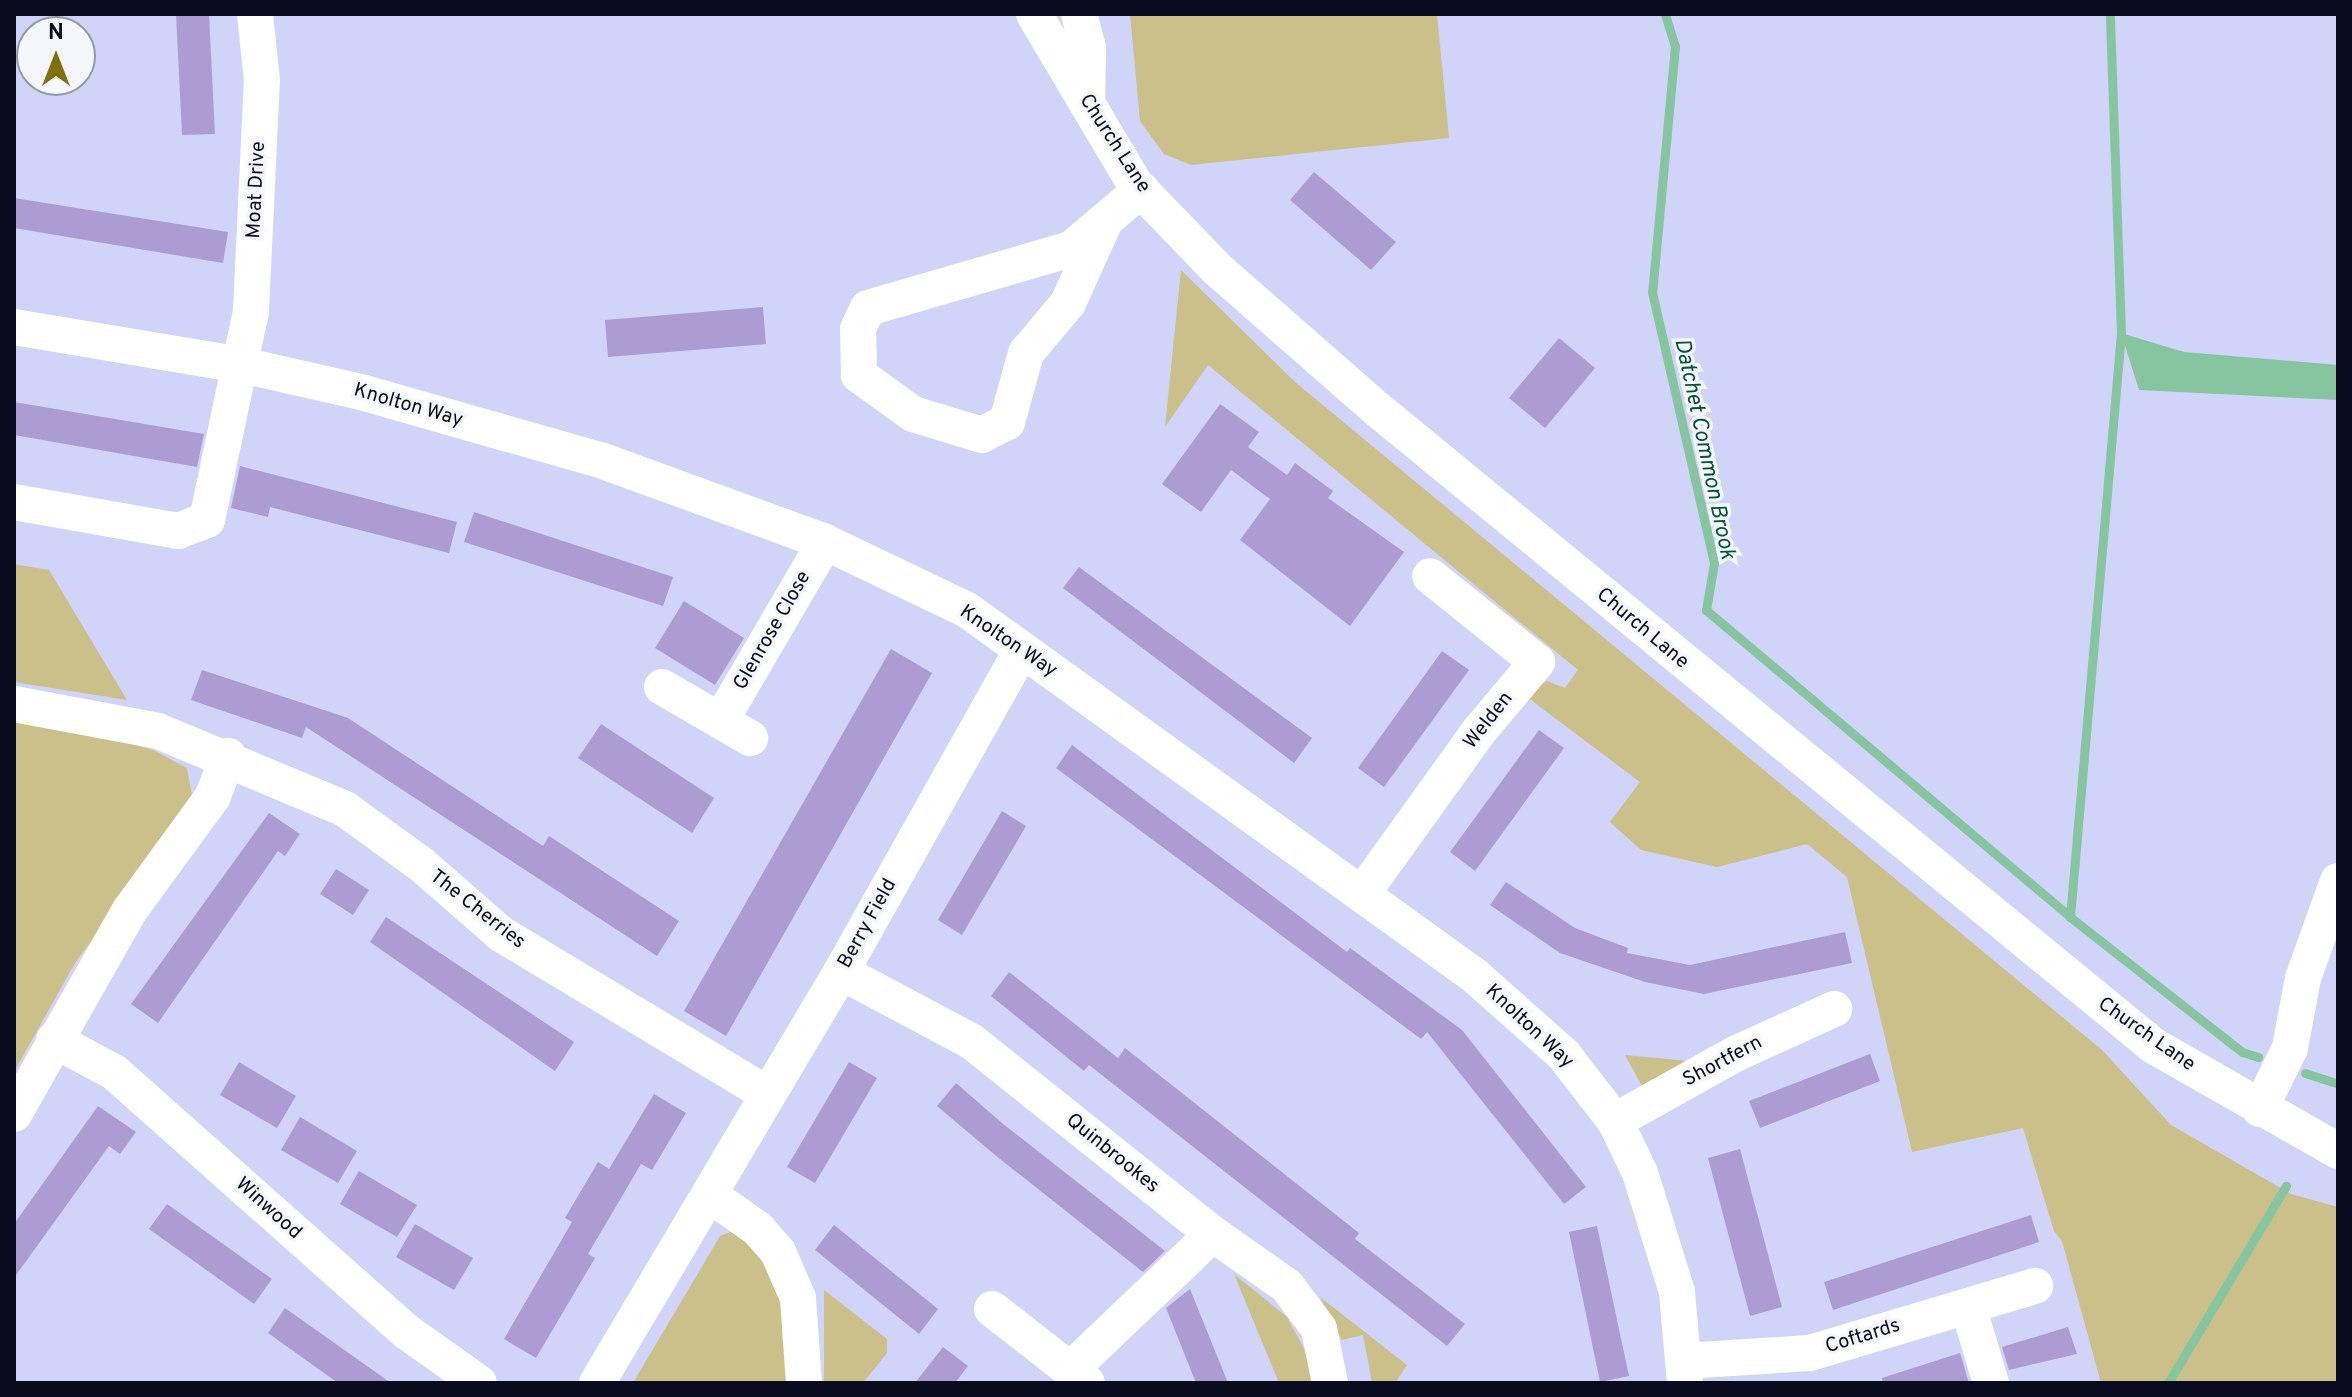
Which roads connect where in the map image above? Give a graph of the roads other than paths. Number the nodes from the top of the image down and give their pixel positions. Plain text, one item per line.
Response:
1 (255, 14) edge
2 (1034, 14) edge
3 (1079, 14) edge
4 (1087, 105) junction
5 (1141, 190) junction
6 (1104, 223) junction
7 (14, 327) edge
8 (242, 365) junction
9 (14, 502) edge
10 (825, 542) junction
11 (1430, 576) dead end
12 (1022, 650) junction
13 (662, 687) dead end
14 (14, 704) edge
15 (228, 756) junction
16 (2338, 881) edge
17 (1362, 894) junction
18 (841, 972) junction
19 (1834, 1009) dead end
20 (54, 1040) junction
21 (766, 1093) junction
22 (2260, 1109) junction
23 (14, 1114) edge
24 (1615, 1121) junction
25 (2338, 1151) edge
26 (710, 1195) junction
27 (1213, 1234) junction
28 (2035, 1286) dead end
29 (1968, 1306) junction
30 (992, 1309) dead end
31 (1685, 1372) edge
32 (1079, 1376) edge
33 (479, 1383) edge
34 (597, 1383) edge
35 (804, 1383) edge
36 (1330, 1383) edge
37 (1991, 1383) edge

1 - 8 street, Moat Drive
2 - 4 street, Church Lane
3 - 4 street
4 - 5 street, Church Lane
5 - 6 street
5 - 22 street, Church Lane
6 - 6 street
7 - 8 street, Knolton Way
8 - 9 street, Moat Drive
8 - 10 street, Knolton Way
10 - 12 street, Knolton Way
10 - 13 street, Glenrose Close
11 - 17 street, Welden
12 - 17 street, Knolton Way
12 - 18 street, Berry Field
14 - 15 street, The Cherries
15 - 20 street
15 - 21 street, The Cherries
16 - 22 street
17 - 24 street, Knolton Way
18 - 21 street, Berry Field
18 - 27 street, Quinbrookes
19 - 24 street, Shortfern
20 - 23 street
20 - 33 street, Winwood
21 - 26 street, Berry Field
22 - 25 street, Church Lane
24 - 31 street, Knolton Way
26 - 34 street, Berry Field
26 - 35 street
27 - 32 street
27 - 36 street, Quinbrookes
28 - 29 street, Coftards
29 - 31 street, Coftards
29 - 37 street
30 - 32 street

